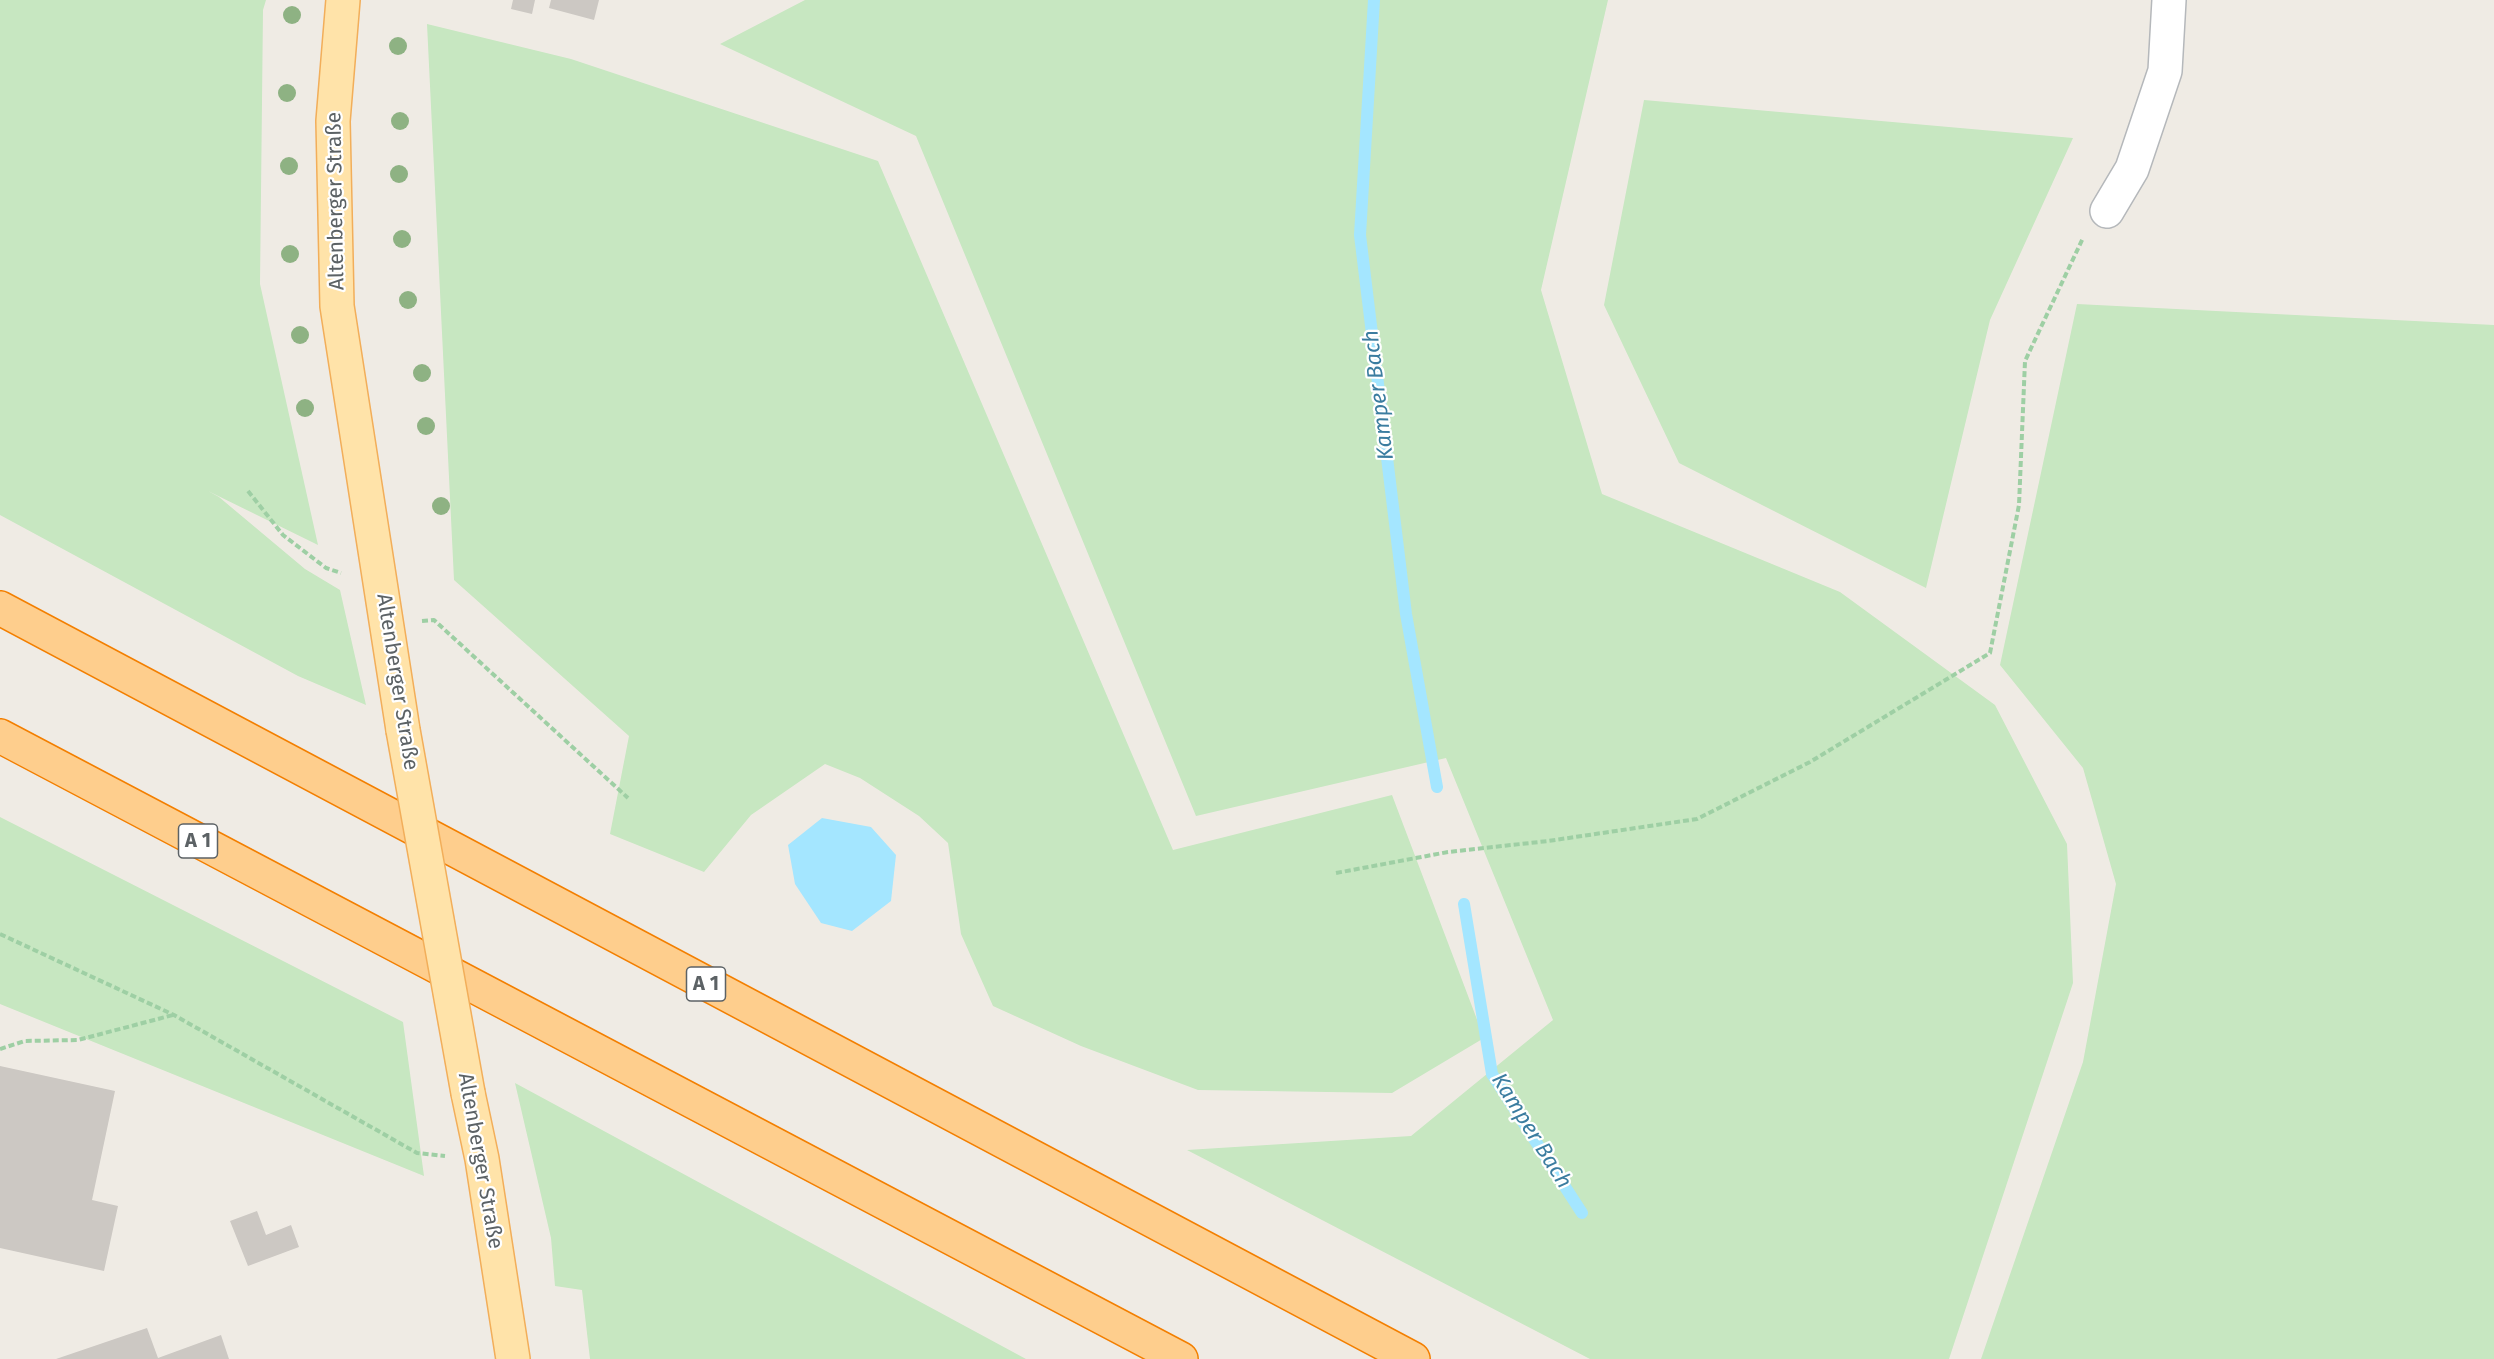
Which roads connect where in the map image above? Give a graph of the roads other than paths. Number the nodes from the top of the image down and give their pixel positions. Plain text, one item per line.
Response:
1 (343, 0) edge
2 (2169, 0) edge
3 (2107, 211) road end
4 (0, 608) edge
5 (0, 736) edge
6 (513, 1359) edge
7 (1180, 1359) edge
8 (1413, 1359) edge

1 - 6 main road, Altenberger Straße, bridge
2 - 3 street
4 - 8 highway, A 1
5 - 7 highway, A 1

